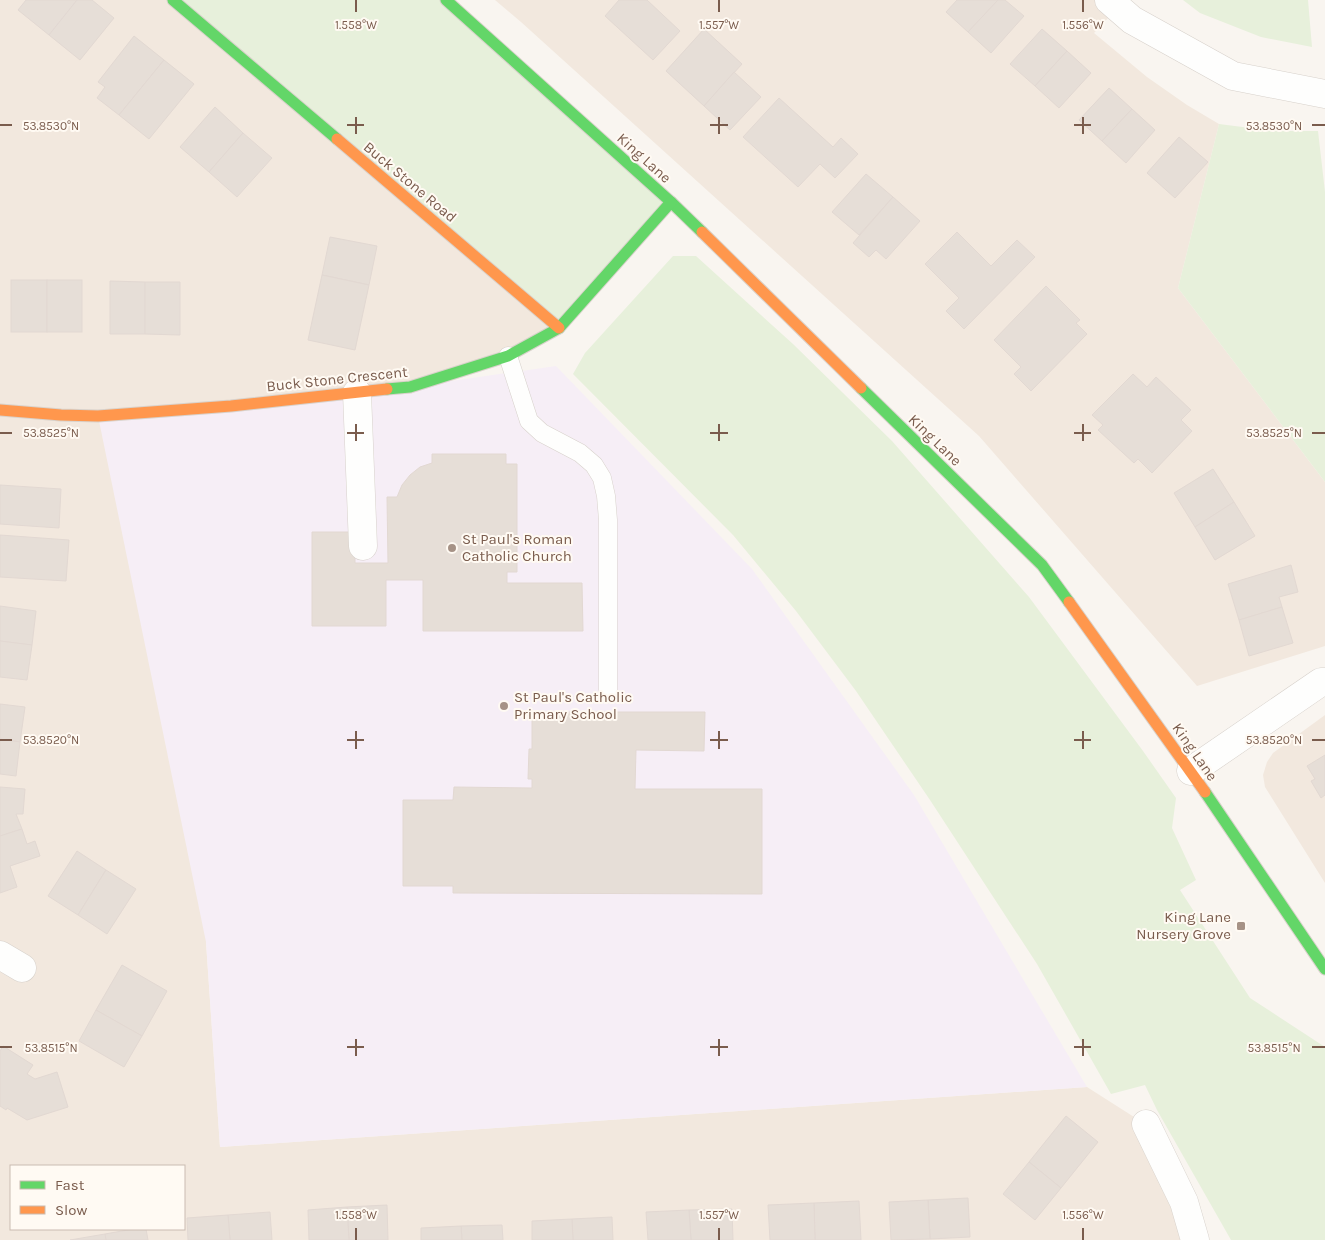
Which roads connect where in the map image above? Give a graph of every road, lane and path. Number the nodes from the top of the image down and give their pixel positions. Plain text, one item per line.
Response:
1 (173, 0) edge
2 (446, 0) edge
3 (1109, 0) edge
4 (1325, 94) edge
5 (671, 202) junction
6 (559, 328) junction
7 (508, 356) junction
8 (358, 393) junction
9 (0, 410) edge
10 (362, 546) dead end
11 (1325, 682) edge
12 (608, 690) dead end
13 (1191, 771) junction
14 (1325, 969) edge
15 (1146, 1124) dead end
16 (1195, 1240) edge

1 - 6 street, Buck Stone Road
2 - 5 street, King Lane
3 - 4 street
5 - 6 street, Buck Stone Crescent
5 - 13 street, King Lane
6 - 7 street, Buck Stone Crescent
7 - 8 street, Buck Stone Crescent
7 - 12 lane
8 - 9 street, Buck Stone Crescent
8 - 10 street
11 - 13 street
13 - 14 street, King Lane
15 - 16 street

